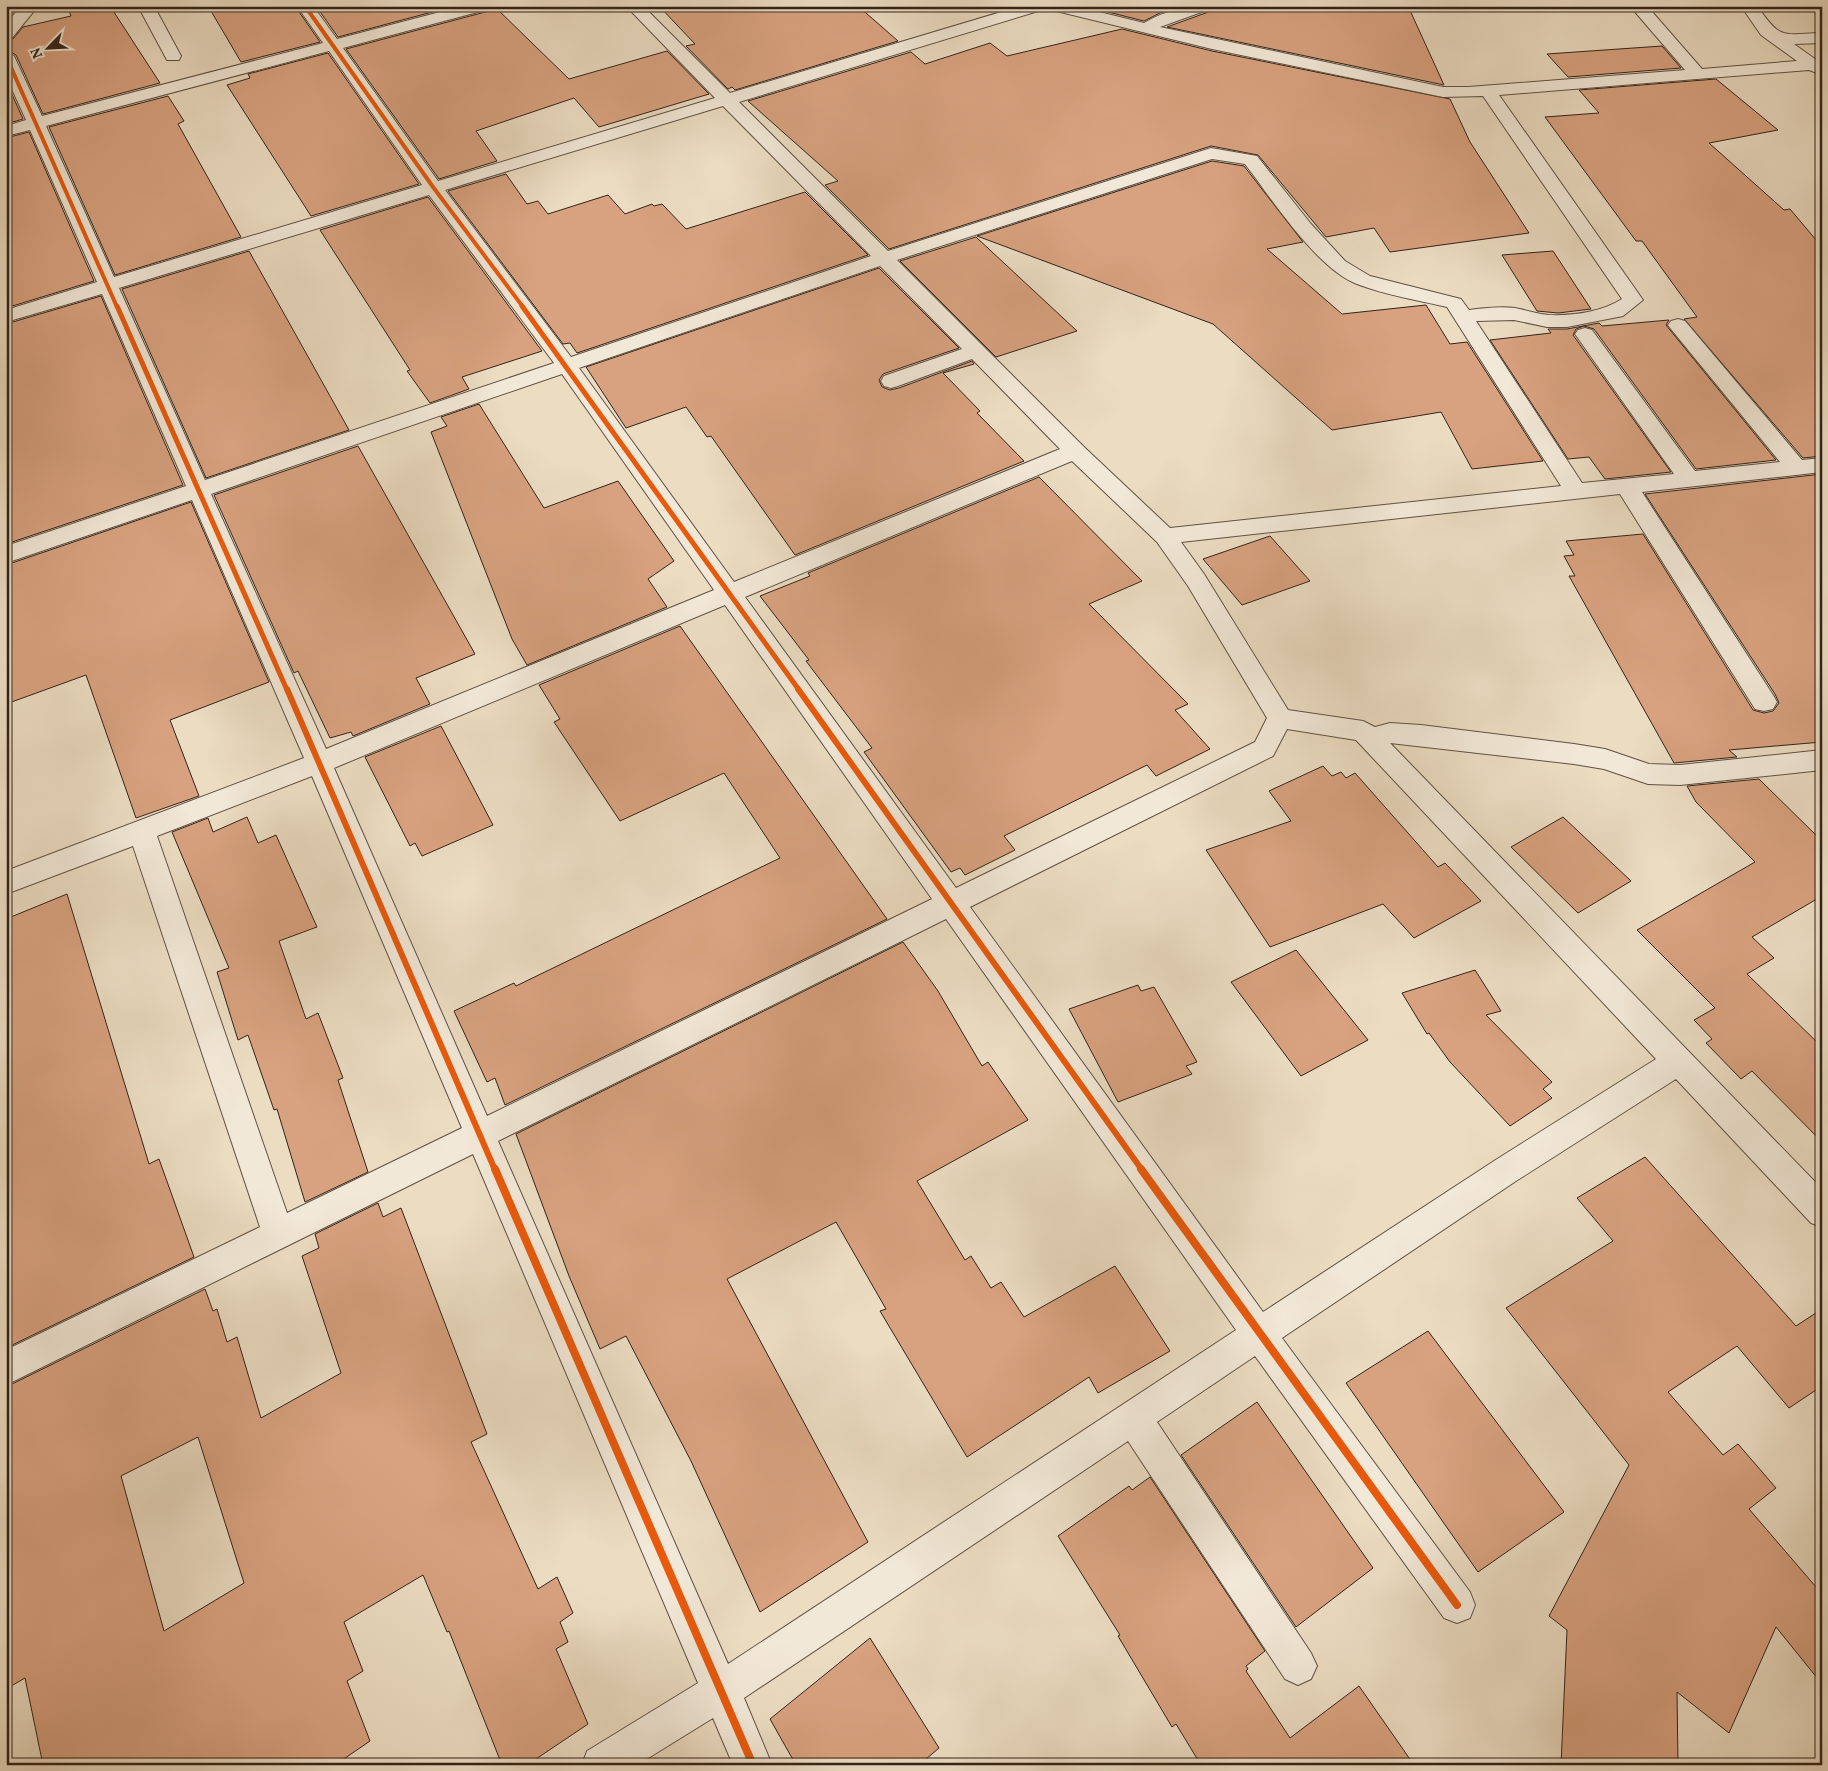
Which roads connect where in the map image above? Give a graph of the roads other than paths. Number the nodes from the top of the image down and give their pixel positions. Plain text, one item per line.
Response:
1 (30, 6) edge
2 (146, 6) edge
3 (305, 6) edge
4 (483, 6) edge
5 (634, 6) edge
6 (1039, 6) edge
7 (1054, 6) edge
8 (1204, 6) edge
9 (1638, 6) edge
10 (1749, 6) edge
11 (1146, 28) junction
12 (6, 35) edge
13 (1822, 38) edge
14 (1775, 39) junction
15 (333, 46) junction
16 (6, 56) edge
17 (173, 56) dead end
18 (1817, 67) edge
19 (1698, 74) junction
20 (1487, 90) junction
21 (725, 100) junction
22 (36, 123) junction
23 (6, 131) edge
24 (433, 187) junction
25 (884, 258) junction
26 (107, 285) junction
27 (6, 316) edge
28 (1463, 317) junction
29 (1678, 325) dead end
30 (1585, 334) dead end
31 (976, 351) junction
32 (566, 365) junction
33 (891, 381) dead end
34 (1075, 451) junction
35 (1822, 465) edge
36 (1797, 468) junction
37 (1690, 480) junction
38 (1627, 487) junction
39 (198, 488) junction
40 (1576, 491) junction
41 (1165, 536) junction
42 (6, 555) edge
43 (729, 594) junction
44 (1764, 702) dead end
45 (1280, 718) junction
46 (1370, 738) junction
47 (1822, 760) edge
48 (320, 763) junction
49 (142, 831) junction
50 (6, 884) edge
51 (949, 903) junction
52 (1677, 1062) junction
53 (478, 1134) junction
54 (1822, 1212) edge
55 (278, 1234) junction
56 (1258, 1334) junction
57 (6, 1368) edge
58 (1133, 1417) junction
59 (1457, 1605) dead end
60 (1298, 1666) dead end
61 (721, 1691) junction
62 (601, 1765) edge
63 (753, 1765) edge

1 - 12 street
2 - 17 street
3 - 15 street
4 - 15 street
5 - 21 street
6 - 21 street
7 - 11 street
8 - 11 street
9 - 19 street
10 - 14 street
11 - 20 street
13 - 14 street
14 - 18 street
15 - 22 street
15 - 24 street
16 - 22 street
18 - 19 street
19 - 20 street
20 - 28 street
21 - 24 street
21 - 25 street
22 - 23 street
22 - 26 street
24 - 26 street
24 - 32 street
25 - 28 street
25 - 31 street
25 - 32 street
26 - 27 street
26 - 39 street
28 - 40 street
29 - 36 street
30 - 37 street
31 - 33 street
31 - 34 street
32 - 39 street
32 - 43 street
34 - 41 street
34 - 43 street
35 - 36 street
36 - 37 street
37 - 38 street
38 - 40 street
38 - 44 street
39 - 42 street
39 - 48 street
40 - 41 street
41 - 45 street
43 - 48 street
43 - 51 street
45 - 46 street
45 - 51 street
46 - 47 street
46 - 52 street
48 - 49 street
48 - 53 street
49 - 50 street
49 - 55 street
51 - 53 street
51 - 56 street
52 - 54 street
52 - 56 street
53 - 55 street
53 - 61 street
55 - 57 street
56 - 58 street
56 - 59 street
58 - 60 street
58 - 61 street
61 - 62 street
61 - 63 street

